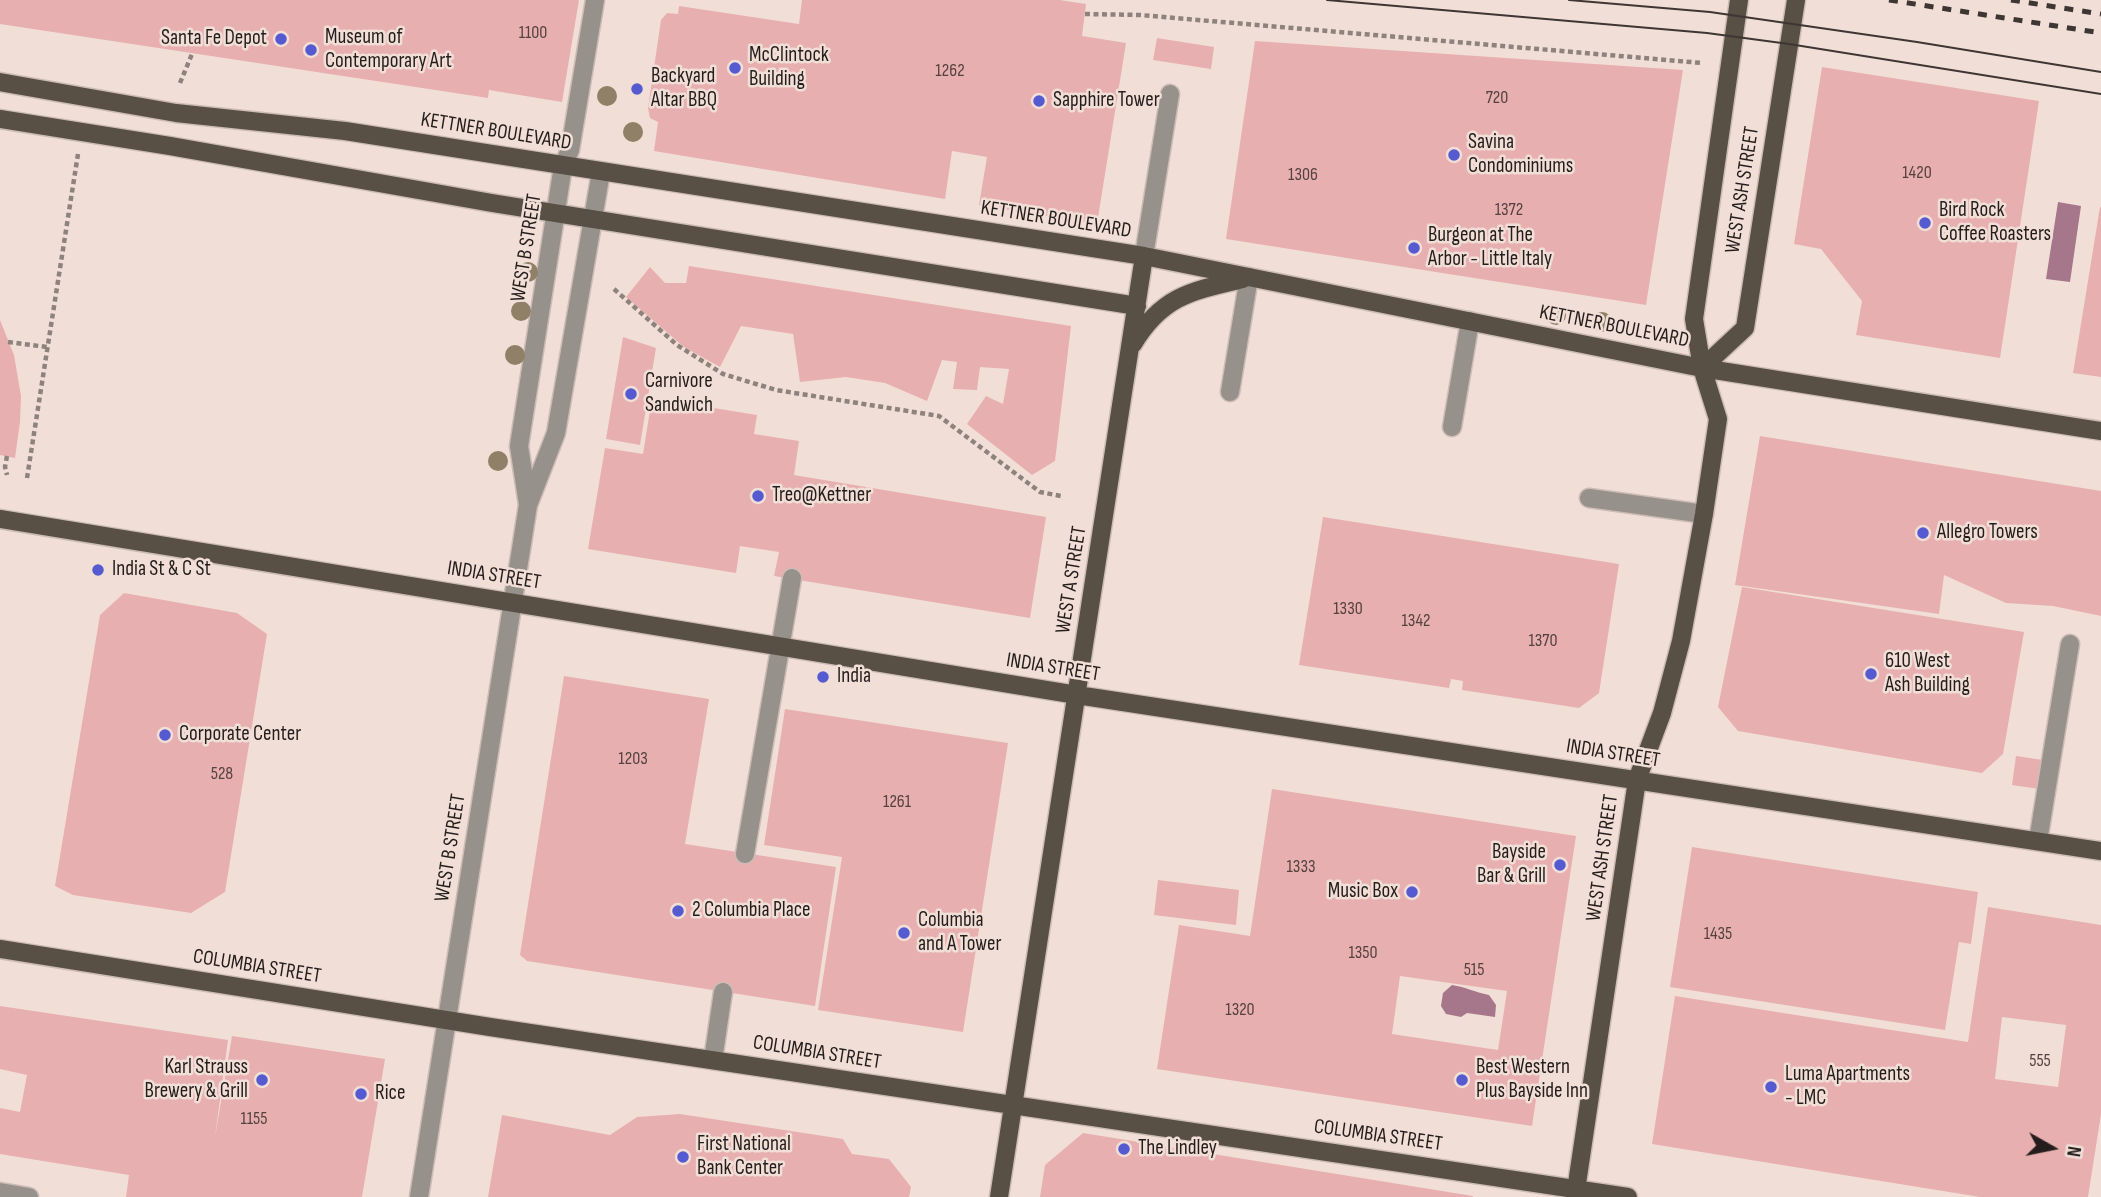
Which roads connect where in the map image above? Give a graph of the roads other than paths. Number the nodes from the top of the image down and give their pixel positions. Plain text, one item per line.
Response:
1 (595, 0) edge
2 (1739, 0) edge
3 (1796, 0) edge
4 (0, 82) edge
5 (1170, 94) dead end
6 (0, 119) edge
7 (563, 166) junction
8 (601, 172) junction
9 (555, 213) junction
10 (593, 219) junction
11 (1144, 256) junction
12 (1250, 277) junction
13 (1137, 306) junction
14 (1470, 321) junction
15 (1130, 349) junction
16 (1702, 368) junction
17 (1230, 392) dead end
18 (1452, 427) dead end
19 (2101, 431) edge
20 (1588, 498) dead end
21 (528, 505) junction
22 (1704, 514) junction
23 (0, 519) edge
24 (792, 578) dead end
25 (512, 601) junction
26 (2070, 644) dead end
27 (781, 646) junction
28 (1077, 695) junction
29 (1637, 780) junction
30 (2038, 841) junction
31 (2101, 851) edge
32 (745, 853) dead end
33 (0, 949) edge
34 (723, 992) dead end
35 (447, 1020) junction
36 (713, 1060) junction
37 (1013, 1106) junction
38 (0, 1192) edge
39 (1576, 1193) edge
40 (29, 1197) edge
41 (419, 1197) edge
42 (999, 1197) edge
43 (1628, 1197) edge

1 - 7 street, WEST B STREET
2 - 16 main road, WEST ASH STREET
3 - 16 main road, WEST ASH STREET
4 - 7 main road, KETTNER BOULEVARD
5 - 11 street, WEST A STREET
6 - 9 main road
7 - 8 main road, KETTNER BOULEVARD
7 - 9 street, WEST B STREET
8 - 10 street, WEST B STREET
8 - 11 main road, KETTNER BOULEVARD
9 - 10 main road
9 - 21 street, WEST B STREET
10 - 13 main road
10 - 21 street, WEST B STREET
11 - 12 main road, KETTNER BOULEVARD
11 - 13 main road, WEST A STREET
12 - 14 main road, KETTNER BOULEVARD
12 - 15 main road
12 - 17 street
13 - 15 main road, WEST A STREET
14 - 16 main road, KETTNER BOULEVARD
14 - 18 street
15 - 28 main road, WEST A STREET
16 - 19 main road, KETTNER BOULEVARD
16 - 22 main road, WEST ASH STREET
20 - 22 street
21 - 25 street, WEST B STREET
22 - 29 main road, WEST ASH STREET
23 - 25 main road, INDIA STREET
24 - 27 street
25 - 27 main road, INDIA STREET
25 - 35 street, WEST B STREET
26 - 30 street
27 - 28 main road, INDIA STREET
27 - 32 street
28 - 29 main road, INDIA STREET
28 - 37 main road, WEST A STREET
29 - 30 main road, INDIA STREET
29 - 39 main road, WEST ASH STREET
30 - 31 main road, INDIA STREET
33 - 35 main road, COLUMBIA STREET
34 - 36 street
35 - 36 main road, COLUMBIA STREET
35 - 41 street, WEST B STREET
36 - 37 main road, COLUMBIA STREET
37 - 39 main road, COLUMBIA STREET
37 - 42 main road, WEST A STREET
38 - 40 street
39 - 43 main road, COLUMBIA STREET

